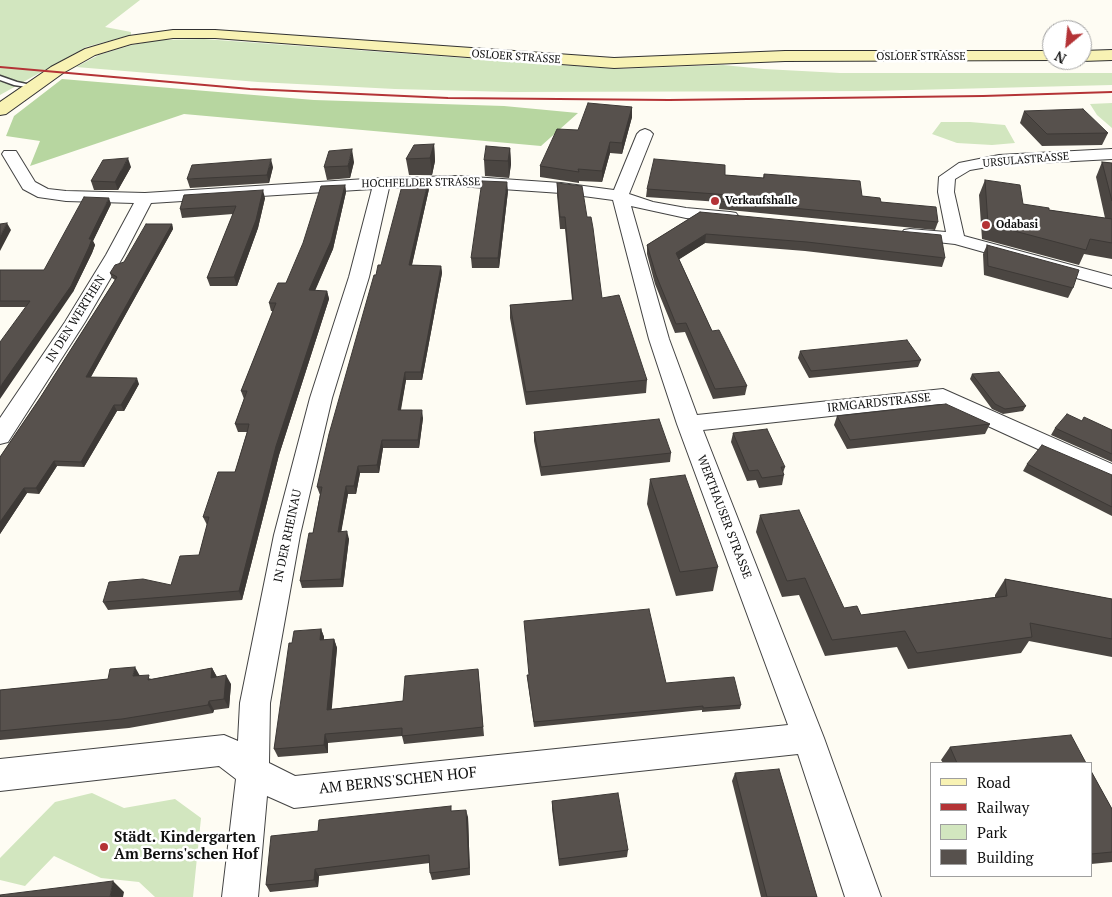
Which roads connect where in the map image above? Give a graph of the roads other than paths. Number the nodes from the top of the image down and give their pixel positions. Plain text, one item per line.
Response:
1 (1112, 55) edge
2 (1042, 56) edge
3 (1092, 56) edge
4 (0, 78) edge
5 (33, 86) junction
6 (0, 110) edge
7 (644, 134) dead end
8 (10, 154) dead end
9 (1112, 154) edge
10 (382, 183) junction
11 (620, 196) junction
12 (144, 198) junction
13 (747, 218) edge
14 (897, 233) edge
15 (956, 239) junction
16 (1112, 282) edge
17 (689, 424) junction
18 (0, 436) edge
19 (1112, 474) edge
20 (808, 738) junction
21 (253, 772) junction
22 (0, 775) edge
23 (240, 897) edge
24 (863, 897) edge

1 - 3 main road
2 - 5 main road, OSLOER STRASSE
4 - 5 lane
5 - 6 main road, OSLOER STRASSE
7 - 11 street
8 - 12 street, HOCHFELDER STRASSE
9 - 15 street, URSULASTRASSE
10 - 11 street, HOCHFELDER STRASSE
10 - 12 street, HOCHFELDER STRASSE
10 - 21 street, IN DER RHEINAU
11 - 13 street, HOCHFELDER STRASSE
11 - 17 street, WERTHAUSER STRASSE
12 - 18 street, IN DEN WERTHEN
14 - 15 street
15 - 16 street
17 - 19 street, IRMGARDSTRASSE
17 - 20 street, WERTHAUSER STRASSE
20 - 21 street, AM BERNS'SCHEN HOF
20 - 24 street, WERTHAUSER STRASSE
21 - 22 street, AM BERNS'SCHEN HOF
21 - 23 street, IN DER RHEINAU

